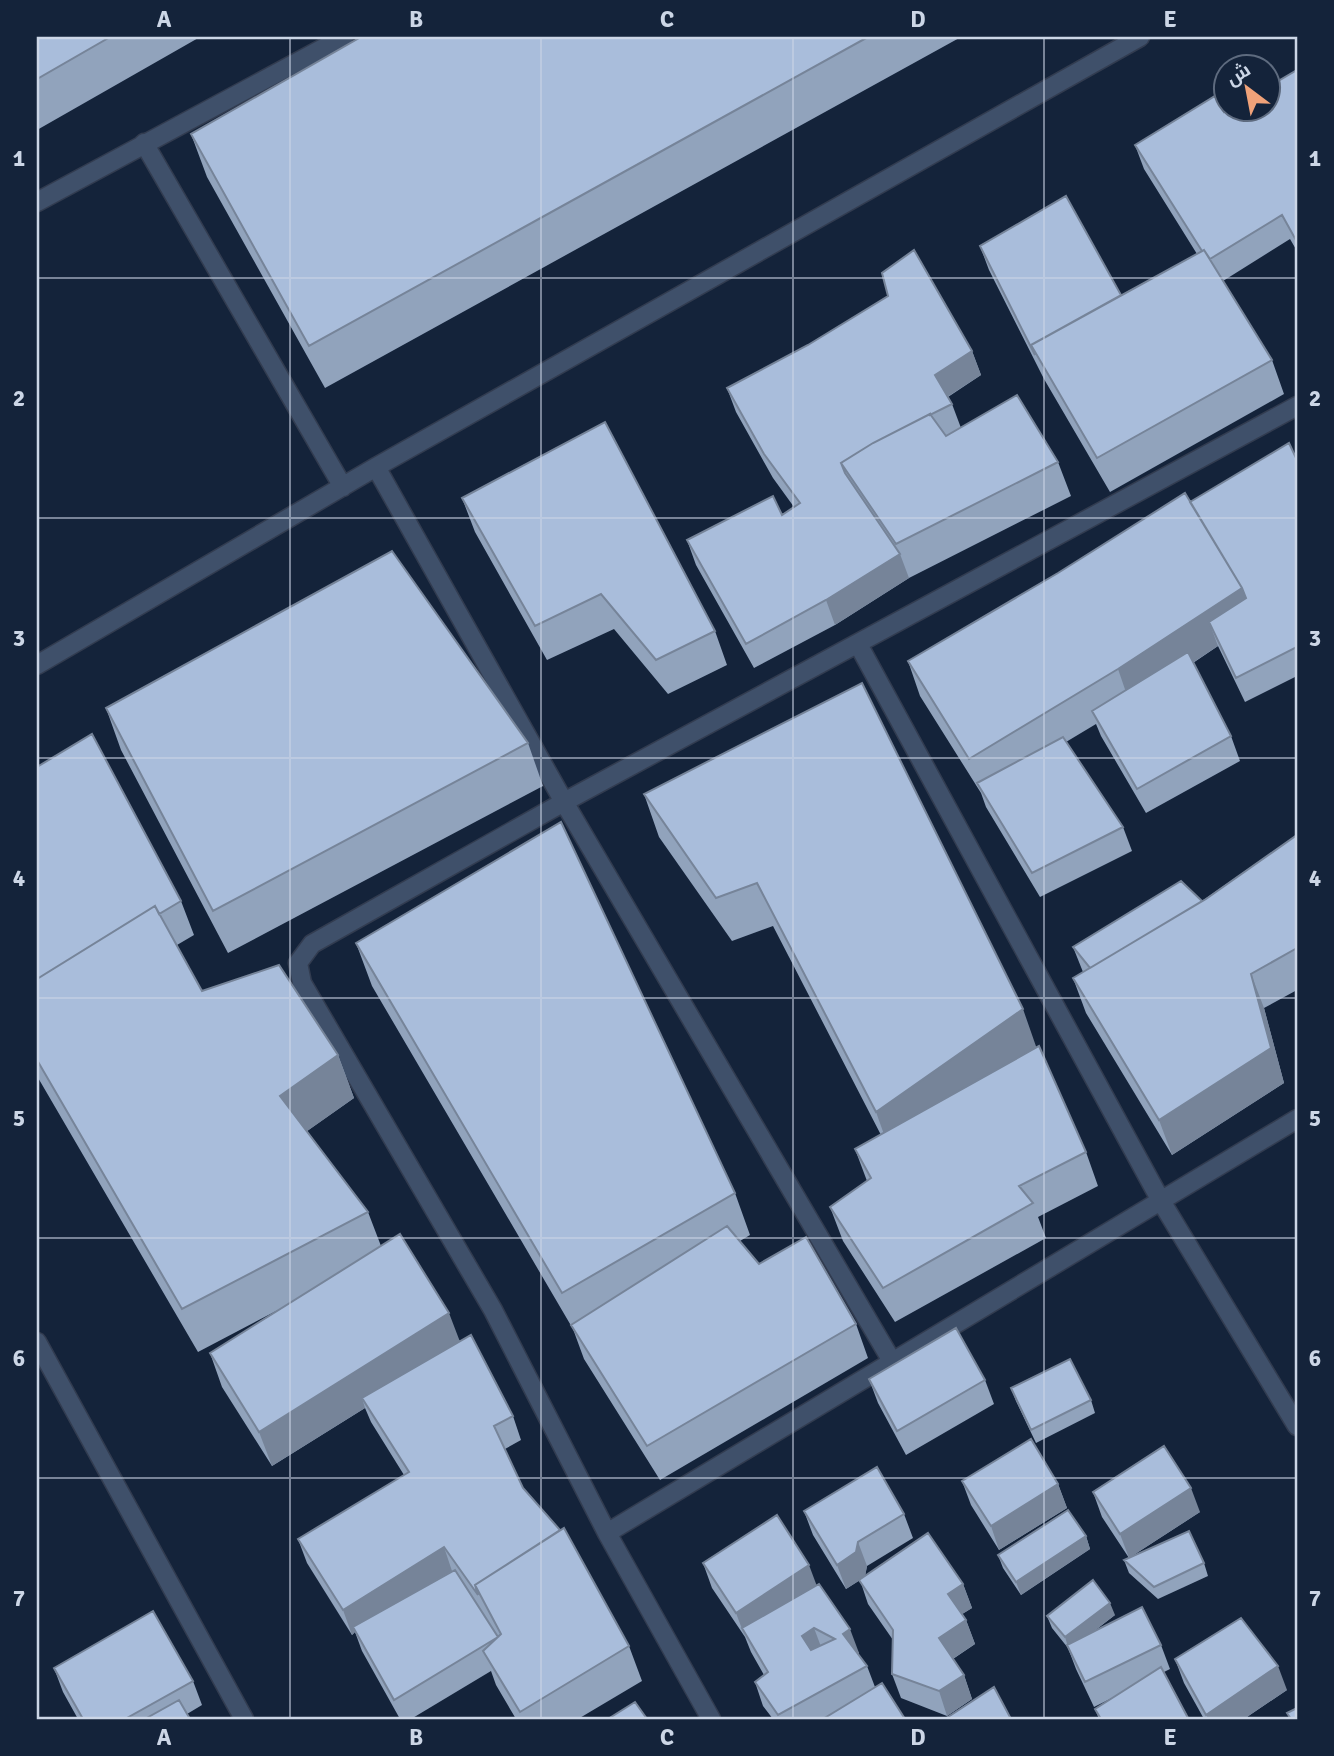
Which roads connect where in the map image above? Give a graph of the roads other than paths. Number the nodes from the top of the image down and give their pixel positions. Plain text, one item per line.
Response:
1 (344, 37) edge
2 (1140, 37) edge
3 (144, 143) junction
4 (37, 202) edge
5 (1297, 406) edge
6 (376, 467) junction
7 (343, 487) junction
8 (858, 644) junction
9 (37, 665) edge
10 (565, 802) junction
11 (1297, 1119) edge
12 (1161, 1202) junction
13 (37, 1342) edge
14 (893, 1363) junction
15 (1297, 1426) edge
16 (607, 1533) junction
17 (244, 1719) edge
18 (710, 1719) edge

1 - 3 street
2 - 6 street
3 - 4 street
3 - 7 street
5 - 8 street
6 - 7 street
6 - 10 street
7 - 9 street
8 - 10 street
8 - 12 street
10 - 14 street
10 - 16 street
11 - 12 street
12 - 14 street
12 - 15 street
13 - 17 street
14 - 16 street
16 - 18 street

